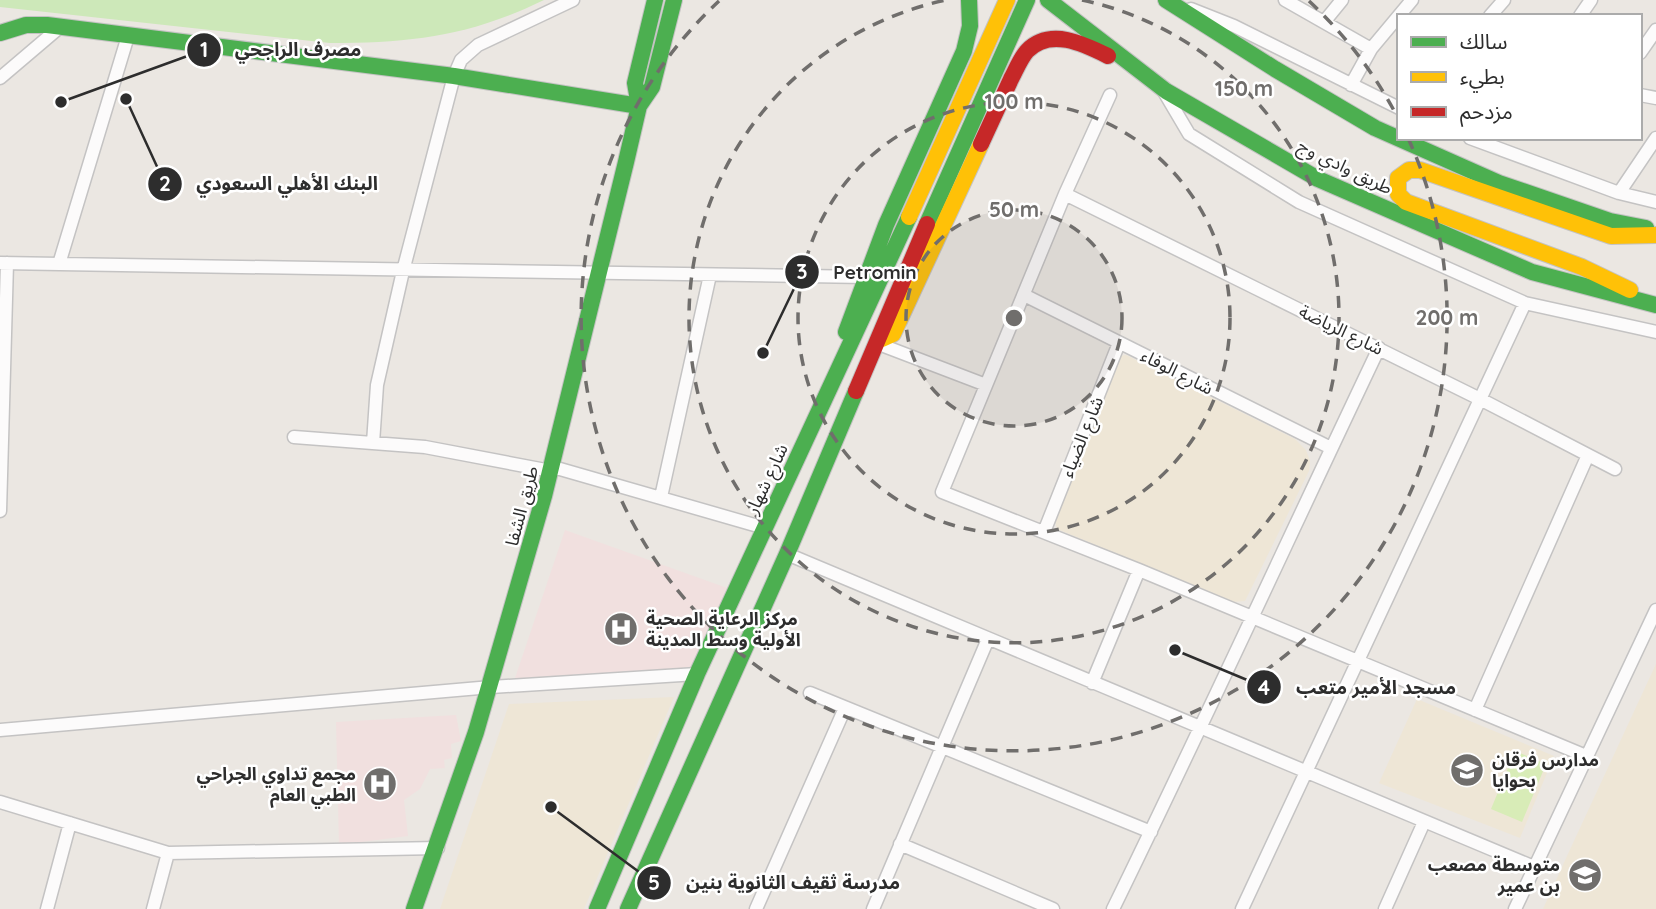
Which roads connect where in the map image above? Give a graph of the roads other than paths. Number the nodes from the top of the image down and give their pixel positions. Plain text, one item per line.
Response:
1 (573, 0) edge
2 (655, 0) edge
3 (674, 0) edge
4 (969, 0) edge
5 (1007, 0) edge
6 (1027, 0) edge
7 (1048, 0) edge
8 (1168, 0) edge
9 (1285, 0) edge
10 (1342, 0) edge
11 (1412, 0) edge
12 (1504, 0) edge
13 (1407, 13) edge
14 (1492, 14) edge
15 (1324, 22) junction
16 (1397, 23) edge
17 (61, 27) junction
18 (1656, 30) edge
19 (0, 33) edge
20 (128, 36) junction
21 (1371, 49) junction
22 (1642, 50) edge
23 (1146, 75) junction
24 (454, 76) junction
25 (0, 79) edge
26 (1351, 85) junction
27 (1161, 87) junction
28 (1110, 95) dead end
29 (639, 106) junction
30 (1397, 107) edge
31 (1397, 138) edge
32 (1656, 138) edge
33 (1402, 140) edge
34 (1475, 140) edge
35 (1619, 193) junction
36 (1065, 194) junction
37 (1656, 202) edge
38 (1656, 233) edge
39 (3, 263) edge
40 (59, 264) junction
41 (403, 271) junction
42 (602, 272) junction
43 (710, 275) junction
44 (865, 277) junction
45 (1024, 295) junction
46 (1525, 303) junction
47 (1656, 304) edge
48 (1656, 332) edge
49 (876, 342) junction
50 (1119, 343) junction
51 (1379, 348) junction
52 (986, 386) junction
53 (1480, 399) junction
54 (822, 406) junction
55 (2, 407) edge
56 (295, 437) dead end
57 (373, 443) junction
58 (1331, 448) junction
59 (1588, 456) junction
60 (552, 469) junction
61 (1615, 469) dead end
62 (662, 496) junction
63 (0, 509) edge
64 (765, 528) junction
65 (1044, 532) junction
66 (787, 554) junction
67 (1139, 570) junction
68 (1656, 610) edge
69 (1251, 617) junction
70 (988, 639) junction
71 (1358, 661) junction
72 (697, 674) junction
73 (1092, 682) junction
74 (491, 687) junction
75 (810, 693) dead end
76 (845, 708) junction
77 (1475, 710) junction
78 (1202, 728) junction
79 (0, 730) edge
80 (942, 748) junction
81 (1586, 756) junction
82 (1306, 772) junction
83 (0, 802) edge
84 (1424, 822) junction
85 (70, 823) junction
86 (1151, 832) junction
87 (901, 844) junction
88 (438, 848) junction
89 (168, 853) junction
90 (1534, 867) junction
91 (47, 909) edge
92 (153, 909) edge
93 (414, 909) edge
94 (597, 909) edge
95 (628, 909) edge
96 (756, 909) edge
97 (873, 909) edge
98 (1053, 909) edge
99 (1113, 909) edge
100 (1242, 909) edge
101 (1385, 909) edge
102 (1515, 909) edge

1 - 24 street
2 - 29 main road
3 - 29 main road
4 - 44 main road
5 - 54 main road, شارع شهار
6 - 49 main road
7 - 23 main road, طريق وادي وج
8 - 26 street
8 - 31 main road
9 - 15 street
10 - 15 street
11 - 13 street
12 - 14 street
15 - 21 street
16 - 21 street
17 - 19 main road
17 - 20 main road
17 - 25 street
18 - 22 street
20 - 24 main road
20 - 40 street
21 - 26 street
23 - 27 main road, طريق وادي وج
23 - 49 main road
24 - 29 main road
24 - 41 street
26 - 30 street
27 - 46 street
27 - 47 main road, طريق وادي وج
28 - 36 street
29 - 42 main road, طريق الشفا
32 - 35 street
33 - 38 main road
34 - 35 street
35 - 37 street
36 - 45 street
36 - 51 street, شارع الرياضة
38 - 47 main road
39 - 40 street
39 - 55 street
40 - 41 street
41 - 42 street
41 - 57 street
42 - 43 street
42 - 60 main road, طريق الشفا
43 - 44 street
43 - 62 street
44 - 54 main road
45 - 50 street, شارع الوفاء
45 - 52 street
46 - 48 street
46 - 53 street
49 - 52 street
49 - 66 main road
50 - 58 street, شارع الوفاء
50 - 65 street, شارع الضياء
51 - 53 street, شارع الرياضة
51 - 58 street
52 - 65 street
53 - 59 street, شارع الرياضة
53 - 71 street
54 - 64 main road, شارع شهار
55 - 63 street
56 - 57 street
57 - 60 street
58 - 69 street
59 - 61 street, شارع الرياضة
59 - 77 street
60 - 62 street
60 - 74 main road, طريق الشفا
62 - 64 street
64 - 72 main road, شارع شهار
65 - 67 street
66 - 70 street
66 - 95 main road
67 - 69 street
67 - 73 street
68 - 81 street
69 - 71 street
69 - 78 street
70 - 73 street
70 - 80 street
71 - 77 street
71 - 82 street
72 - 74 street
72 - 94 main road, شارع شهار
73 - 78 street
74 - 79 street
74 - 88 main road, طريق الشفا
75 - 76 street
76 - 80 street
76 - 96 street
77 - 81 street
78 - 82 street
78 - 86 street
80 - 86 street
80 - 87 street
81 - 90 street
82 - 84 street
82 - 100 street
83 - 85 street
84 - 90 street
84 - 101 street
85 - 89 street
85 - 91 street
86 - 99 street
87 - 97 street
87 - 98 street
88 - 89 street
88 - 93 main road, طريق الشفا
89 - 92 street
90 - 102 street

